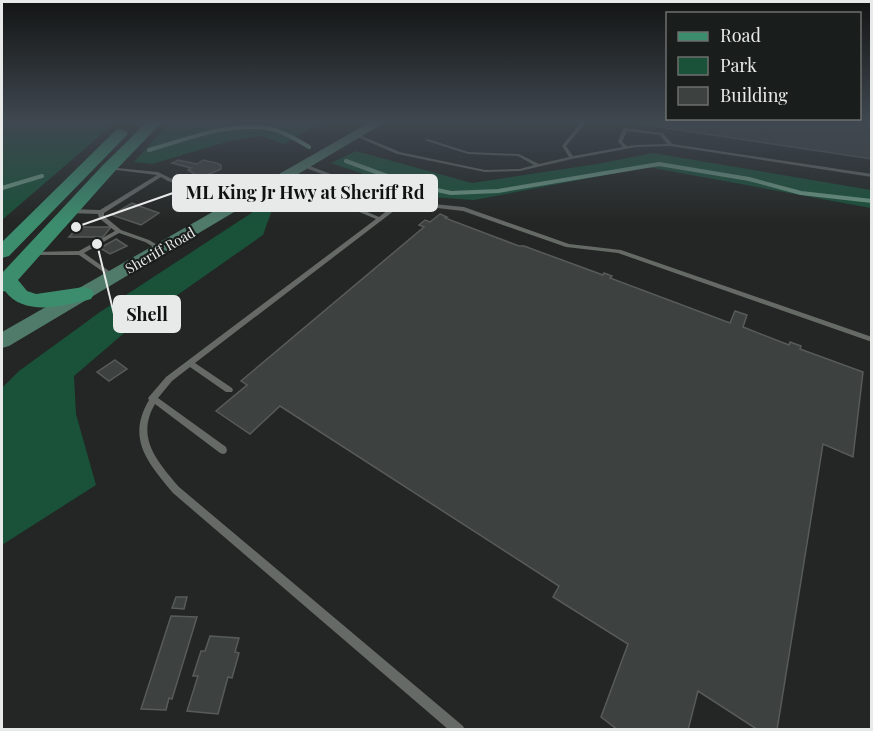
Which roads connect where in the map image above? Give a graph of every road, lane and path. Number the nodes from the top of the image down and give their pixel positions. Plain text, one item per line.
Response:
1 (100, 155) edge
2 (122, 155) edge
3 (323, 155) edge
4 (409, 155) edge
5 (519, 155) edge
6 (570, 155) edge
7 (588, 155) edge
8 (737, 155) edge
9 (572, 158) junction
10 (305, 166) junction
11 (539, 166) junction
12 (109, 168) junction
13 (161, 175) junction
14 (872, 176) edge
15 (318, 193) dead end
16 (402, 202) junction
17 (241, 203) junction
18 (69, 211) junction
19 (101, 212) junction
20 (380, 219) junction
21 (119, 231) junction
22 (161, 249) junction
23 (2, 252) edge
24 (80, 253) junction
25 (31, 254) junction
26 (114, 277) junction
27 (4, 282) edge
28 (84, 294) junction
29 (872, 340) edge
30 (2, 341) edge
31 (190, 363) junction
32 (229, 390) dead end
33 (152, 398) junction
34 (223, 450) dead end
35 (459, 729) edge

1 - 23 main road
2 - 12 main road
3 - 10 main road, Sheriff Road
4 - 11 lane
5 - 11 lane
6 - 9 lane
7 - 9 lane
8 - 14 lane
9 - 11 lane
10 - 16 lane
10 - 17 main road, Sheriff Road
12 - 13 lane
12 - 18 main road
13 - 17 lane
13 - 19 lane
15 - 20 lane
16 - 20 lane
16 - 29 lane
17 - 22 main road, Sheriff Road
18 - 19 lane
18 - 25 main road
19 - 21 lane
20 - 31 lane
21 - 22 lane
21 - 24 lane
22 - 26 main road, Sheriff Road
24 - 25 lane
24 - 26 lane
25 - 27 main road
26 - 28 main road, Sheriff Road
27 - 28 main road
28 - 30 main road, Sheriff Road
31 - 32 lane
31 - 33 lane
33 - 34 lane
33 - 35 lane

